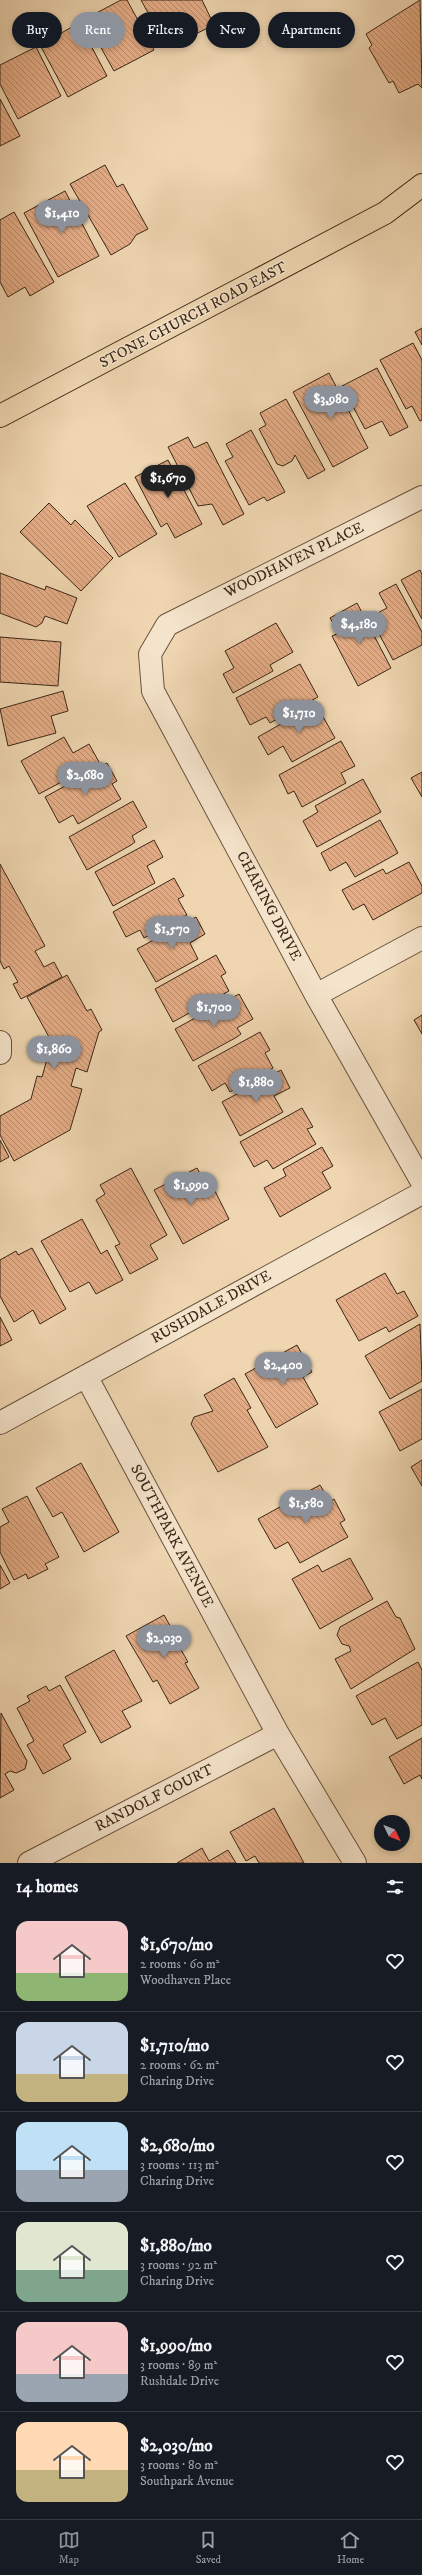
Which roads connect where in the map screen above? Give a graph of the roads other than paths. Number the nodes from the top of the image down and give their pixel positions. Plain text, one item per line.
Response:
1 (422, 185) edge
2 (422, 202) edge
3 (385, 213) junction
4 (0, 416) edge
5 (422, 497) edge
6 (167, 625) joint
7 (422, 938) edge
8 (316, 994) junction
9 (0, 1042) edge
10 (0, 1053) edge
11 (422, 1182) edge
12 (422, 1193) edge
13 (86, 1376) junction
14 (0, 1423) edge
15 (278, 1734) junction
16 (29, 1863) edge
17 (355, 1863) edge

1 - 3 main road, STONE CHURCH ROAD EAST
2 - 3 main road, STONE CHURCH ROAD EAST
3 - 4 main road, STONE CHURCH ROAD EAST
5 - 6 street, WOODHAVEN PLACE
6 - 8 street, CHARING DRIVE
7 - 8 street
8 - 11 street, CHARING DRIVE
9 - 10 street
12 - 13 street, RUSHDALE DRIVE
13 - 14 street, RUSHDALE DRIVE
13 - 15 street, SOUTHPARK AVENUE
15 - 16 street, RANDOLF COURT
15 - 17 street, SOUTHPARK AVENUE

